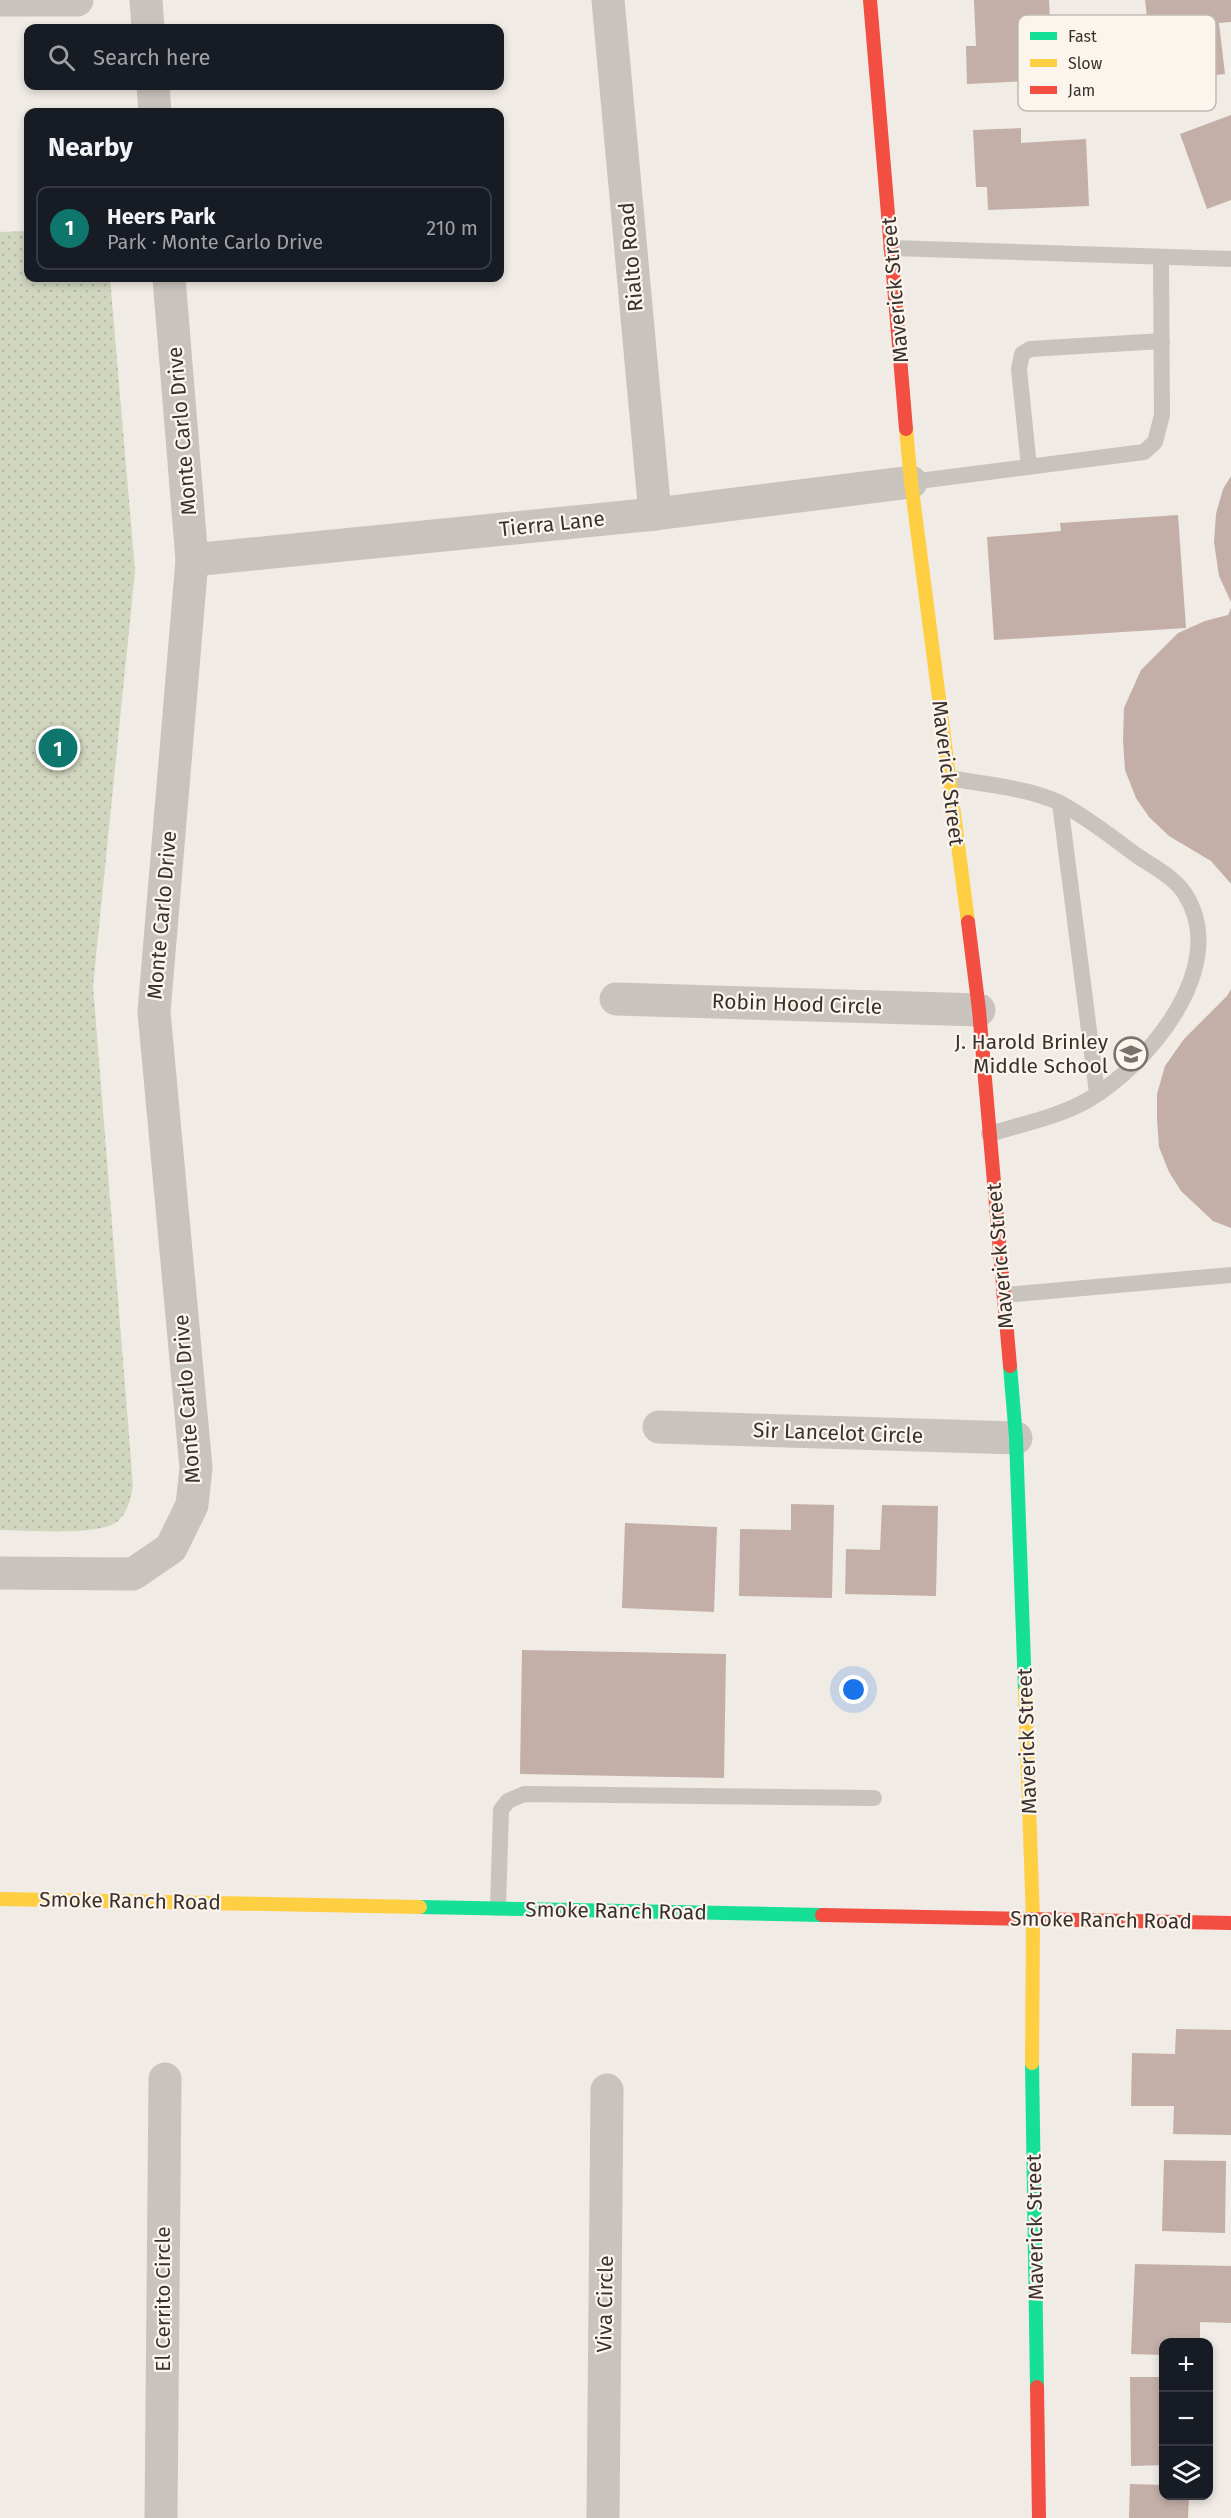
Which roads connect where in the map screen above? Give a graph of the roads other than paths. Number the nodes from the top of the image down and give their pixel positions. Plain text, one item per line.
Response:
1 (0, 0) edge
2 (77, 0) edge
3 (146, 0) edge
4 (608, 0) edge
5 (870, 0) edge
6 (148, 24) edge
7 (153, 90) edge
8 (155, 108) edge
9 (891, 248) junction
10 (1161, 257) junction
11 (1231, 259) edge
12 (169, 282) edge
13 (1162, 340) junction
14 (1029, 467) junction
15 (910, 482) junction
16 (655, 514) junction
17 (192, 560) junction
18 (948, 778) junction
19 (1060, 803) junction
20 (616, 999) dead end
21 (979, 1010) junction
22 (1097, 1093) junction
23 (989, 1134) junction
24 (1231, 1275) edge
25 (1004, 1294) junction
26 (659, 1427) dead end
27 (1016, 1438) junction
28 (0, 1573) edge
29 (874, 1798) dead end
30 (0, 1899) edge
31 (498, 1908) junction
32 (1033, 1919) junction
33 (1231, 1923) edge
34 (165, 2079) dead end
35 (607, 2090) dead end
36 (161, 2518) edge
37 (603, 2518) edge
38 (1039, 2518) edge

1 - 2 street
3 - 6 street
4 - 16 street, Rialto Road
5 - 9 street, Maverick Street
7 - 8 street
9 - 10 lane
9 - 15 street, Maverick Street
10 - 11 lane
10 - 13 lane
12 - 17 street, Monte Carlo Drive
13 - 14 lane
13 - 14 lane
14 - 15 lane
15 - 16 street, Tierra Lane
15 - 18 street, Maverick Street
16 - 17 street, Tierra Lane
17 - 28 street, Monte Carlo Drive
18 - 19 lane
18 - 21 street, Maverick Street
19 - 22 lane
19 - 22 lane
20 - 21 street, Robin Hood Circle
21 - 23 street, Maverick Street
22 - 23 lane
23 - 25 street, Maverick Street
24 - 25 lane
25 - 27 street, Maverick Street
26 - 27 street, Sir Lancelot Circle
27 - 32 street, Maverick Street
29 - 31 lane
30 - 31 street, Smoke Ranch Road
31 - 32 street, Smoke Ranch Road
32 - 33 street, Smoke Ranch Road
32 - 38 street, Maverick Street
34 - 36 street, El Cerrito Circle
35 - 37 street, Viva Circle

